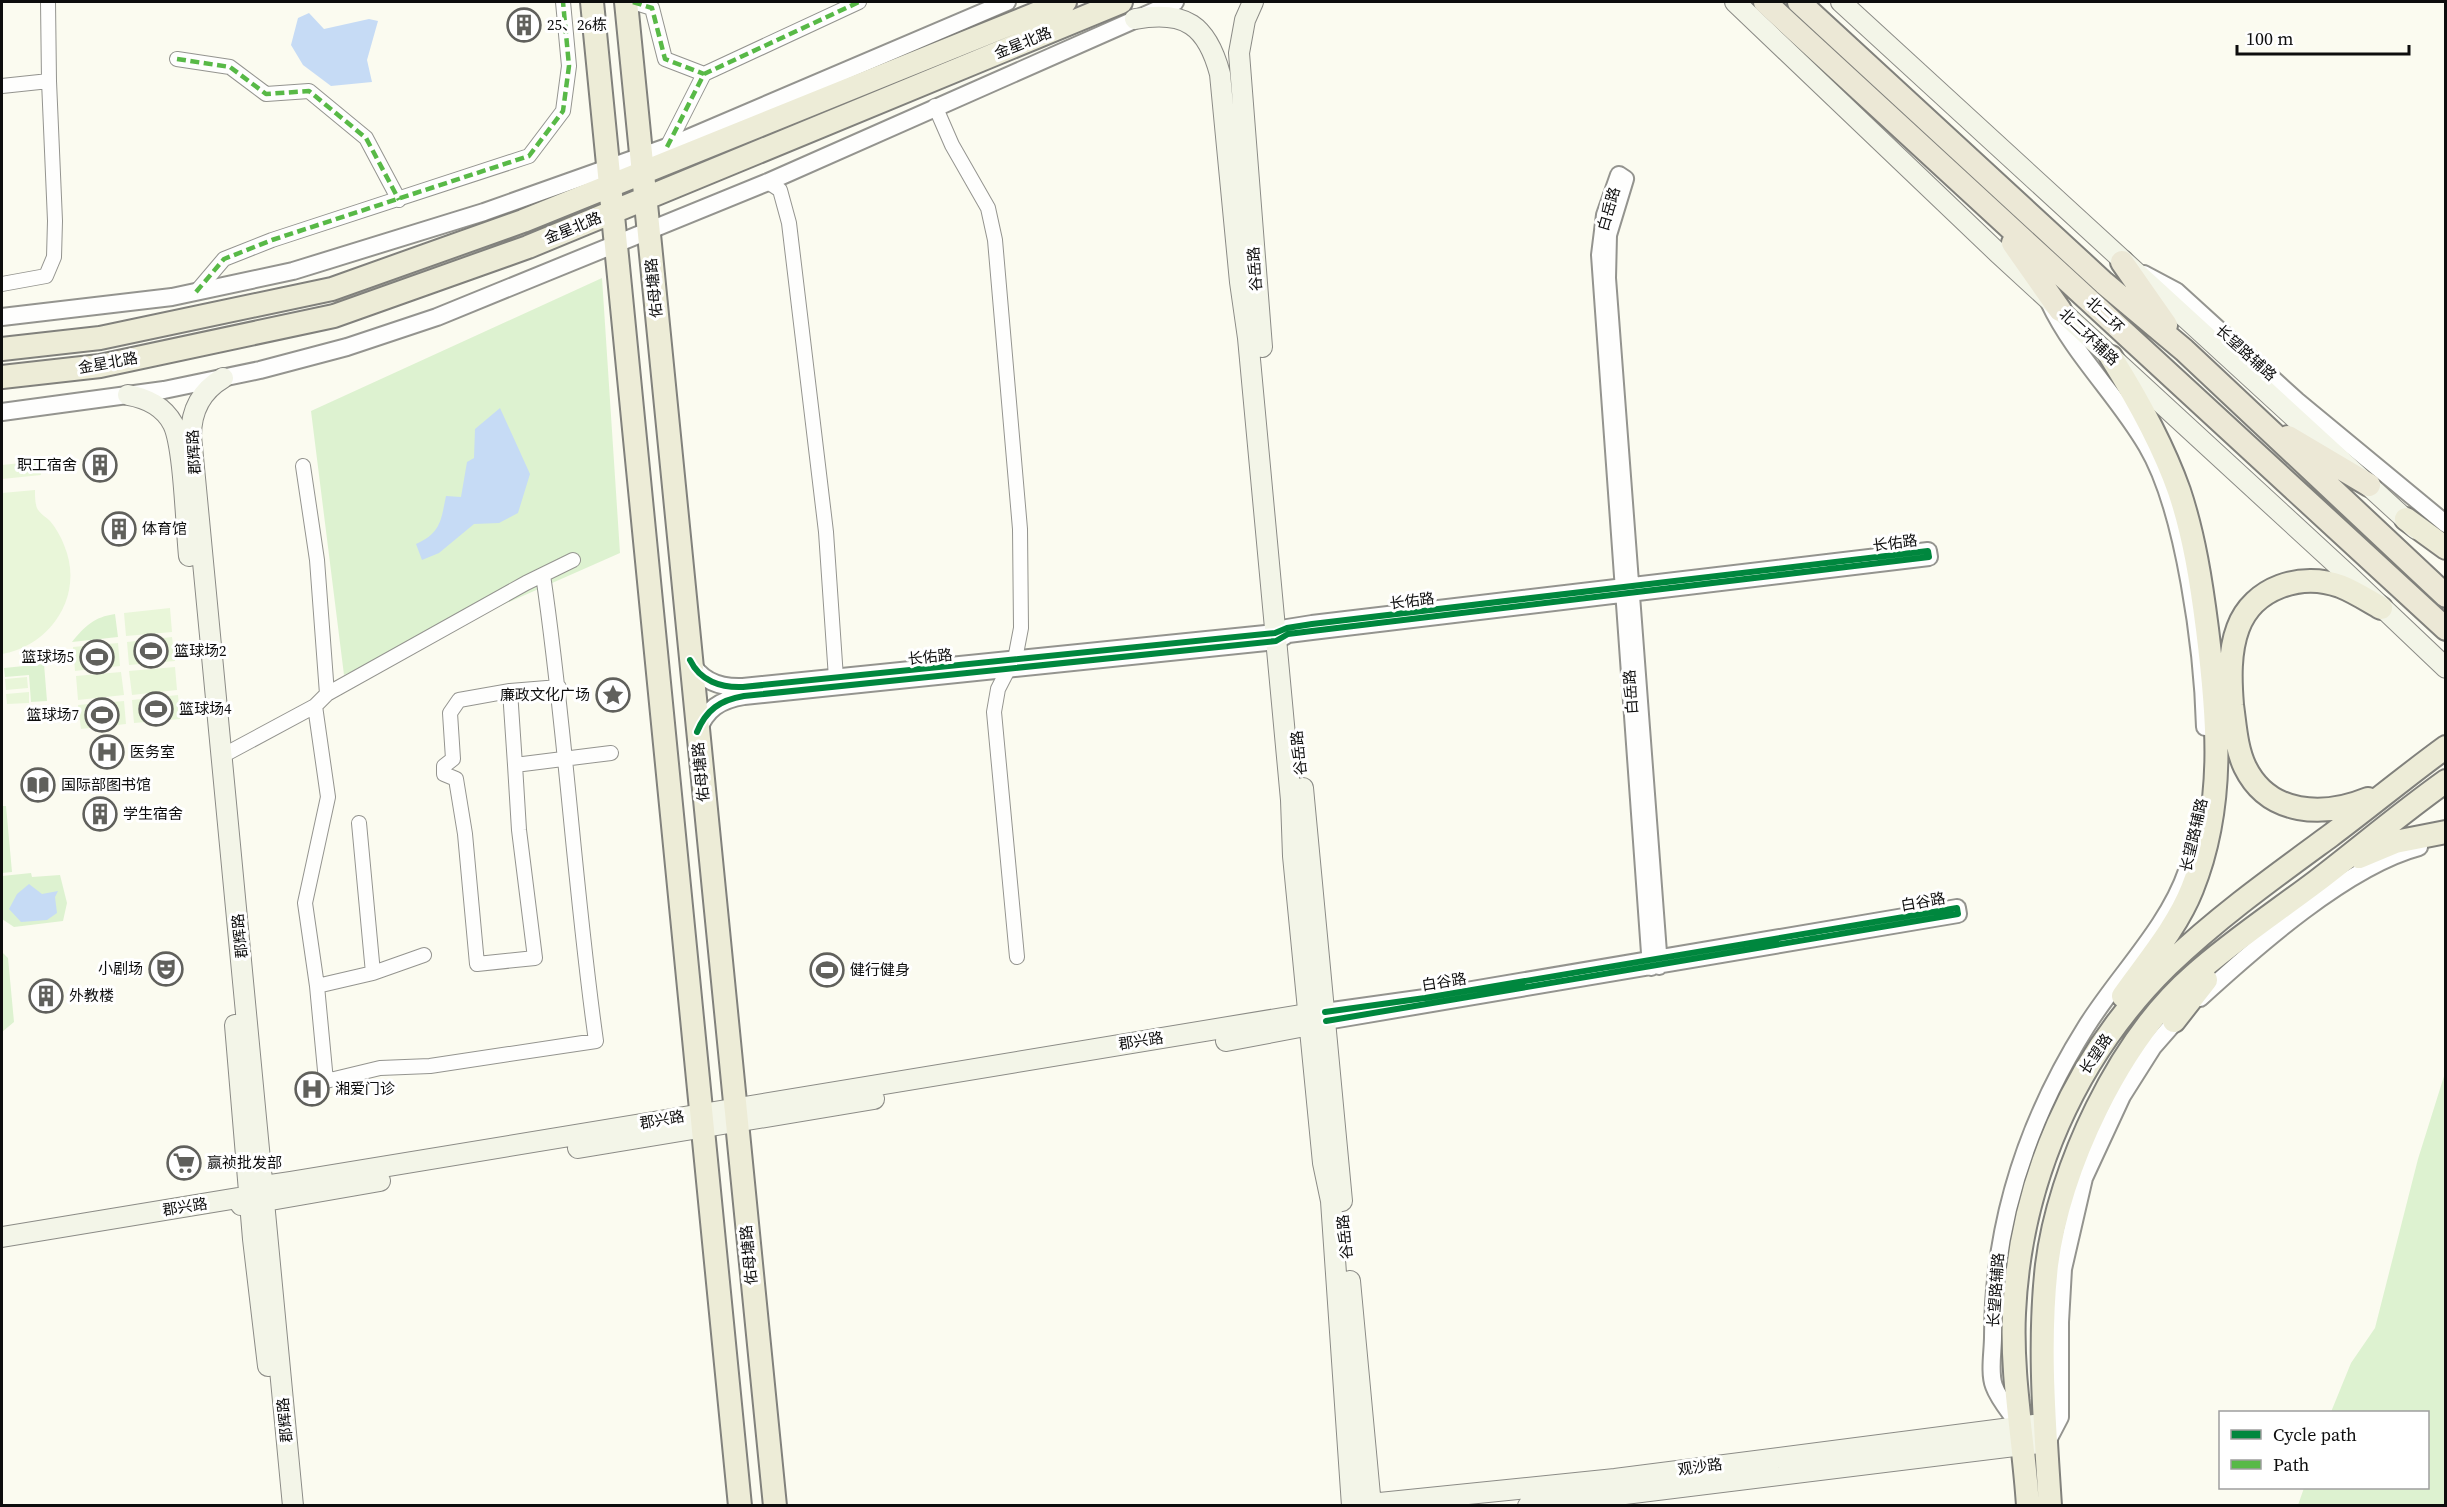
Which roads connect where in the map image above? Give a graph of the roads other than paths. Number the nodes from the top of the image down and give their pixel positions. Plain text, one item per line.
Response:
1 (48, 2) edge
2 (563, 2) edge
3 (592, 2) edge
4 (626, 2) edge
5 (633, 2) edge
6 (859, 2) edge
7 (1007, 2) edge
8 (1065, 2) edge
9 (1175, 2) edge
10 (1252, 2) edge
11 (1736, 2) edge
12 (1765, 2) edge
13 (1799, 2) edge
14 (1841, 2) edge
15 (1128, 10) edge
16 (177, 58) dead end
17 (704, 74) junction
18 (49, 81) junction
19 (2, 86) edge
20 (935, 106) junction
21 (667, 147) junction
22 (642, 164) junction
23 (609, 177) junction
24 (768, 182) junction
25 (645, 199) junction
26 (399, 200) junction
27 (1987, 205) junction
28 (612, 213) junction
29 (648, 230) junction
30 (615, 244) junction
31 (2122, 262) junction
32 (2, 284) edge
33 (196, 291) junction
34 (2054, 305) junction
35 (2, 317) edge
36 (2, 349) edge
37 (2184, 350) junction
38 (2111, 357) junction
39 (2, 377) edge
40 (223, 378) junction
41 (128, 395) junction
42 (2, 412) edge
43 (2260, 421) junction
44 (303, 466) dead end
45 (2369, 485) junction
46 (2406, 519) junction
47 (2445, 524) edge
48 (2445, 548) edge
49 (2445, 559) edge
50 (573, 560) dead end
51 (543, 575) junction
52 (1628, 590) junction
53 (2445, 596) edge
54 (2380, 608) junction
55 (2445, 629) edge
56 (1281, 634) junction
57 (690, 660) junction
58 (1010, 665) junction
59 (2445, 668) edge
60 (836, 678) junction
61 (559, 687) junction
62 (510, 691) junction
63 (327, 694) junction
64 (315, 706) junction
65 (697, 732) junction
66 (2445, 747) edge
67 (611, 753) dead end
68 (222, 756) junction
69 (566, 760) junction
70 (515, 765) junction
71 (2445, 781) edge
72 (2383, 793) junction
73 (359, 823) dead end
74 (2445, 832) edge
75 (2445, 843) edge
76 (2326, 874) junction
77 (2233, 945) junction
78 (424, 955) dead end
79 (1017, 957) dead end
80 (1655, 962) junction
81 (374, 973) junction
82 (317, 986) junction
83 (1317, 1018) junction
84 (2174, 1022) junction
85 (2074, 1087) junction
86 (735, 1115) junction
87 (704, 1120) junction
88 (257, 1197) junction
89 (2, 1237) edge
90 (2, 1246) edge
91 (2046, 1433) junction
92 (2021, 1436) junction
93 (1362, 1505) edge
94 (282, 1506) edge
95 (293, 1506) edge
96 (740, 1506) edge
97 (775, 1506) edge
98 (1528, 1506) edge
99 (2028, 1506) edge
100 (2050, 1506) edge

1 - 18 street
2 - 26 street
3 - 23 main road
4 - 22 main road, 佑母塘路
5 - 17 street
6 - 17 street
7 - 21 street
8 - 22 main road, 金星北路
9 - 15 street
10 - 56 main road, 谷岳路
11 - 34 main road, 北二环辅路
12 - 27 highway, 北二环
13 - 37 highway, 北二环
14 - 31 main road
15 - 20 street
15 - 25 main road, 金星北路
15 - 56 main road
16 - 26 street
17 - 21 street
18 - 19 street
18 - 32 street
20 - 24 street
20 - 58 street
21 - 22 street
22 - 23 main road, 金星北路
22 - 25 main road, 佑母塘路
23 - 28 main road
23 - 33 street
23 - 36 main road, 金星北路
24 - 29 street
24 - 60 street
25 - 28 main road, 金星北路
25 - 29 main road, 佑母塘路
26 - 33 street
27 - 34 highway
27 - 55 highway, 北二环
28 - 30 main road
28 - 39 main road, 金星北路
29 - 30 street
29 - 57 main road, 佑母塘路
30 - 40 street
30 - 87 main road
31 - 37 highway
31 - 45 main road
31 - 47 street, 长望路辅路
33 - 35 street
34 - 38 main road, 北二环辅路
34 - 92 street, 长望路辅路
37 - 43 highway, 北二环
38 - 54 main road, 北二环辅路
38 - 85 main road
40 - 41 street
40 - 68 main road, 郡辉路
41 - 42 street
41 - 88 main road, 郡辉路
43 - 45 highway
43 - 53 highway, 北二环
44 - 63 street
45 - 46 main road
46 - 48 main road
46 - 49 main road
50 - 51 street
51 - 61 street
51 - 63 street
52 - 52 street, 长佑路
52 - 52 street, 白岳路
52 - 56 street, 长佑路
52 - 80 street, 白岳路
54 - 59 main road, 北二环辅路
54 - 72 main road
56 - 58 street, 长佑路
56 - 83 main road, 谷岳路
57 - 60 street, 长佑路
57 - 65 main road, 佑母塘路
58 - 60 street, 长佑路
58 - 65 street, 长佑路
58 - 79 street
61 - 62 street
61 - 69 street
62 - 70 street
62 - 70 street
63 - 64 street
64 - 68 street
64 - 82 street
65 - 86 main road, 佑母塘路
66 - 72 main road, 长望路
67 - 69 street
68 - 88 main road, 郡辉路
69 - 70 street
69 - 82 street
71 - 76 main road, 长望路
72 - 85 main road, 长望路
73 - 81 street
74 - 76 main road
75 - 84 street
76 - 77 main road, 长望路
77 - 84 main road
77 - 91 main road, 长望路
78 - 81 street
80 - 80 street, 白谷路
80 - 83 street, 白谷路
81 - 82 street
83 - 86 main road, 郡兴路
83 - 93 main road, 谷岳路
84 - 91 street
85 - 92 main road, 长望路
86 - 87 main road, 郡兴路
86 - 97 main road, 佑母塘路
87 - 88 main road, 郡兴路
87 - 96 main road
88 - 89 main road, 郡兴路
88 - 90 main road, 郡兴路
88 - 94 main road, 郡辉路
88 - 95 main road, 郡辉路
91 - 92 main road, 观沙路
91 - 100 main road, 长望路
92 - 93 main road, 观沙路
92 - 98 main road, 观沙路
92 - 99 main road, 长望路

